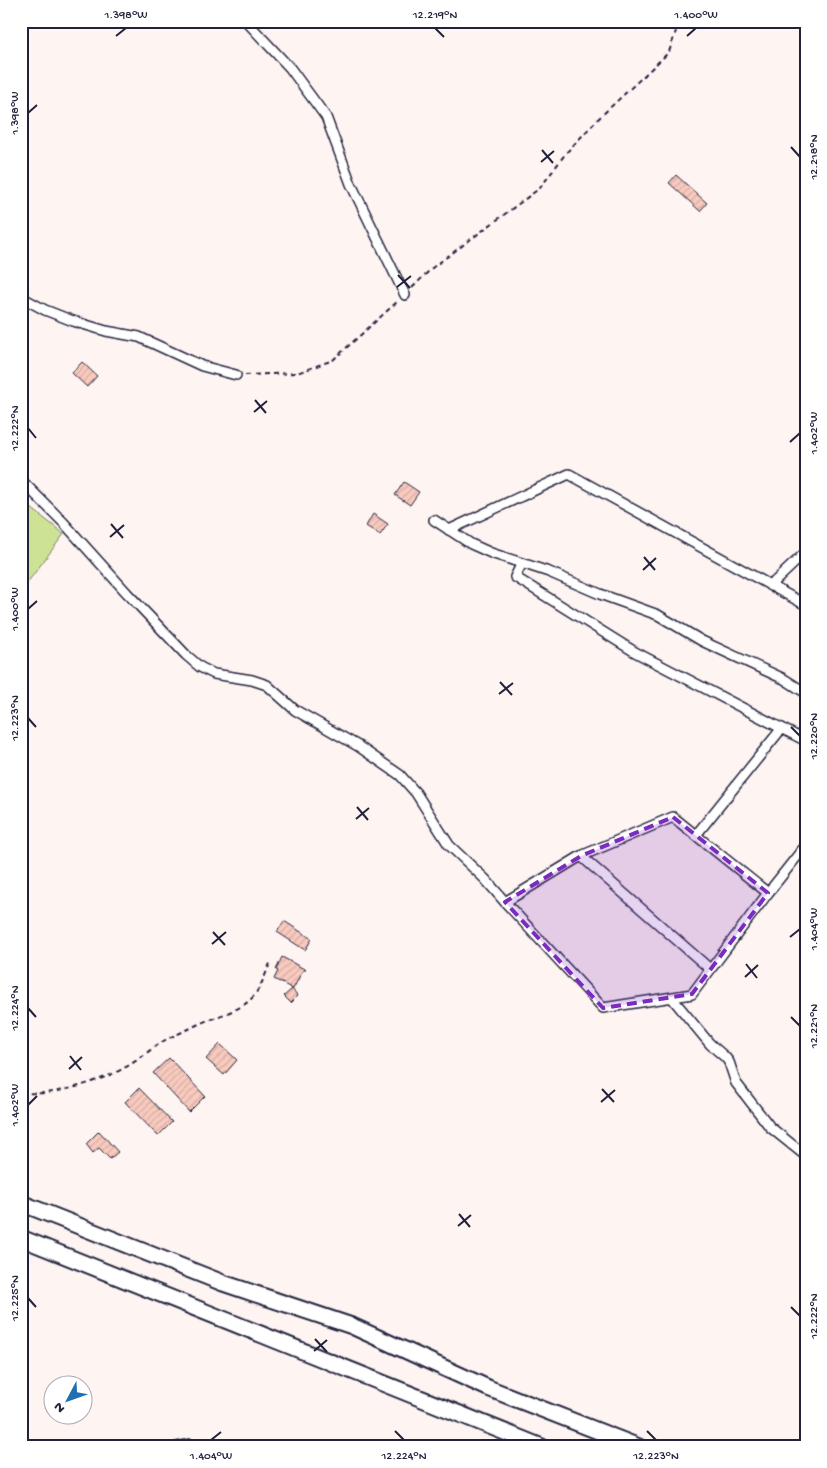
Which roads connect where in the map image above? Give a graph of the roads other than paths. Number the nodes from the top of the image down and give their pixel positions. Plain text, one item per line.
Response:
1 (246, 21) edge
2 (676, 21) edge
3 (683, 21) edge
4 (405, 295) road end
5 (21, 297) edge
6 (236, 375) road end
7 (21, 480) edge
8 (434, 520) dead end
9 (449, 530) junction
10 (806, 552) edge
11 (522, 564) junction
12 (770, 586) junction
13 (806, 606) edge
14 (806, 694) edge
15 (782, 728) junction
16 (806, 741) edge
17 (696, 835) junction
18 (806, 845) edge
19 (581, 856) junction
20 (768, 893) junction
21 (505, 902) junction
22 (710, 969) junction
23 (672, 998) junction
24 (806, 1156) edge
25 (21, 1203) edge
26 (21, 1238) edge
27 (176, 1447) edge
28 (200, 1447) edge
29 (542, 1447) edge
30 (639, 1447) edge

1 - 4 street
2 - 3 street
5 - 6 street
7 - 21 street
8 - 9 street
9 - 11 street
9 - 12 street
10 - 12 street
11 - 14 street
11 - 15 street
12 - 13 street
15 - 16 street
15 - 17 street
17 - 19 street
17 - 20 street
18 - 20 street
19 - 21 street
19 - 22 street
20 - 22 street
21 - 23 street
22 - 23 street
23 - 24 street
25 - 30 highway
26 - 29 highway
27 - 28 street

